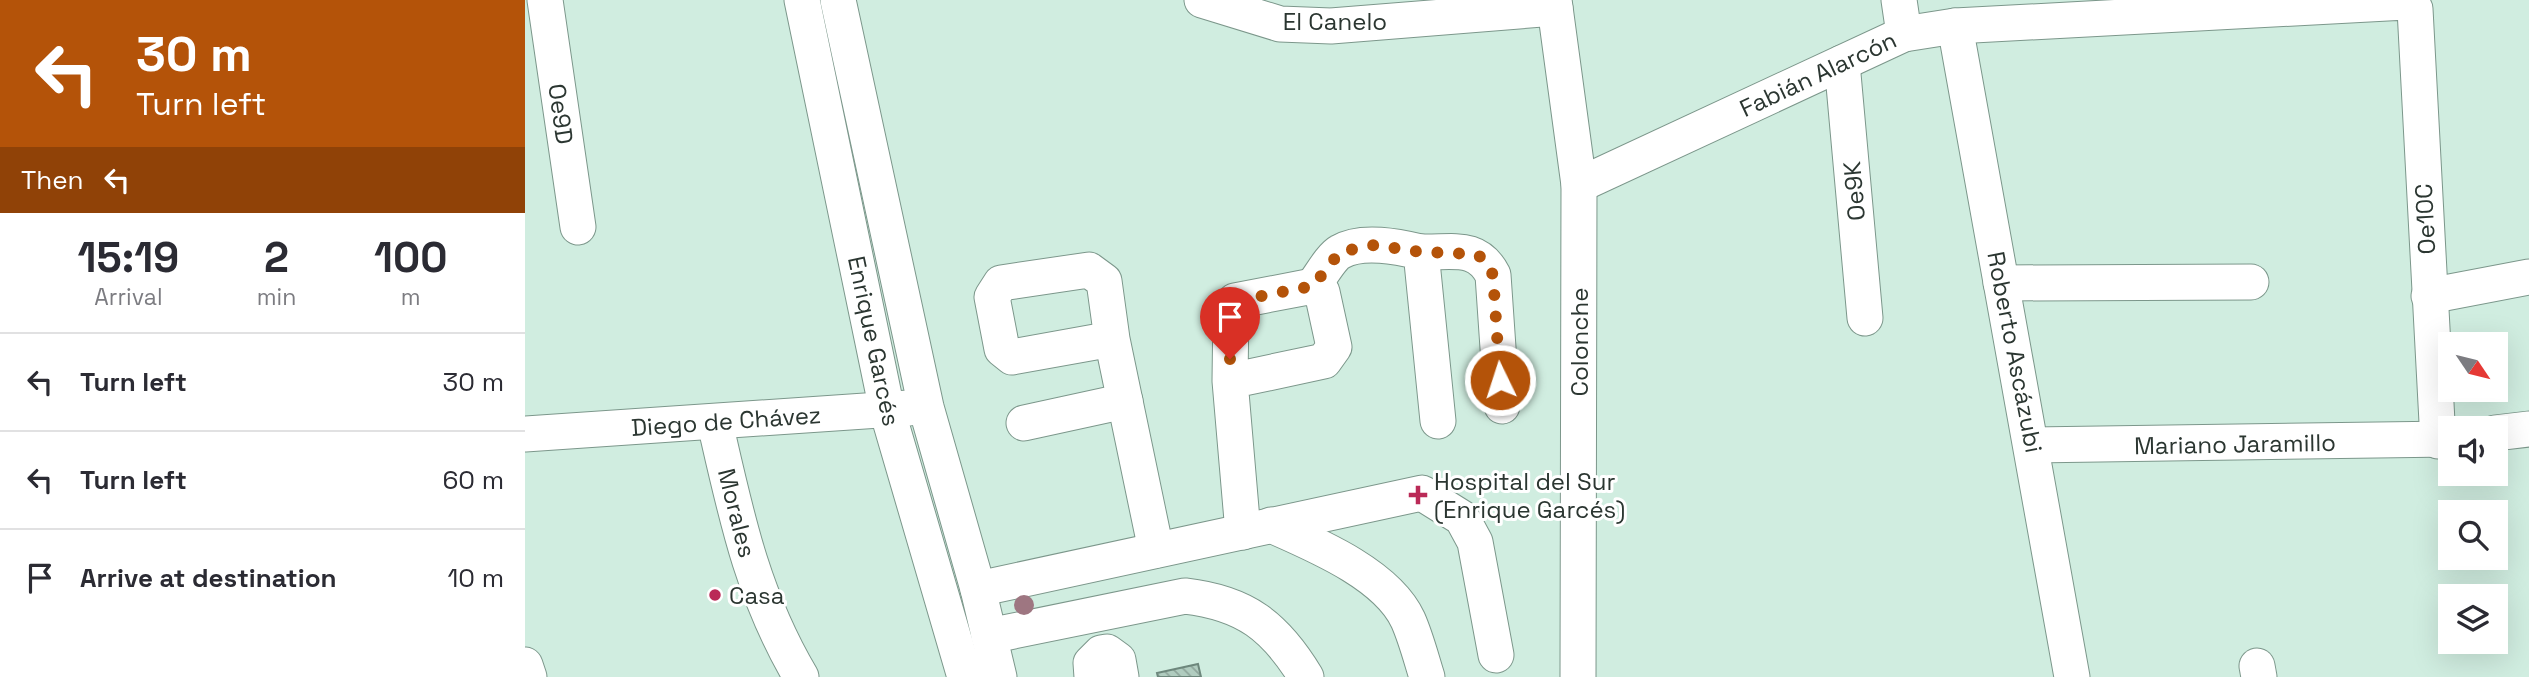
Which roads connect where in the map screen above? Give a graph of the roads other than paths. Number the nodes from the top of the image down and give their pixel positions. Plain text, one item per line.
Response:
1 (545, 0) edge
2 (802, 0) edge
3 (838, 0) edge
4 (1202, 0) edge
5 (2355, 2) edge
6 (2406, 2) joint
7 (1555, 4) edge
8 (1328, 13) edge
9 (1902, 17) edge
10 (1955, 26) junction
11 (1842, 63) junction
12 (1579, 186) junction
13 (578, 228) dead end
14 (1421, 252) junction
15 (2529, 277) edge
16 (2251, 282) dead end
17 (2001, 283) junction
18 (1313, 286) junction
19 (2429, 296) junction
20 (1865, 318) dead end
21 (1112, 339) dead end
22 (1230, 381) junction
23 (1125, 401) junction
24 (926, 407) junction
25 (1502, 407) dead end
26 (887, 410) junction
27 (2442, 416) edge
28 (1439, 421) dead end
29 (715, 423) junction
30 (1024, 423) dead end
31 (2529, 429) edge
32 (2508, 431) edge
33 (525, 434) edge
34 (2438, 440) edge
35 (2032, 445) junction
36 (1257, 528) junction
37 (1143, 553) junction
38 (978, 589) junction
39 (1141, 604) junction
40 (989, 636) junction
41 (1496, 655) dead end
42 (525, 666) edge
43 (529, 677) edge
44 (801, 677) edge
45 (965, 677) edge
46 (999, 677) edge
47 (1092, 677) edge
48 (1121, 677) edge
49 (1306, 677) edge
50 (1427, 677) edge
51 (1578, 677) edge
52 (2072, 677) edge

1 - 13 street, Oe9D
2 - 26 street, Enrique Garcés
3 - 24 street, Enrique Garcés
4 - 8 street, El Canelo
5 - 6 street, Fabián Alarcón
5 - 10 street, Fabián Alarcón
6 - 19 street, Oe10C
7 - 8 street, El Canelo
7 - 12 street, Colonche
9 - 10 street, Fabián Alarcón
9 - 11 street, Fabián Alarcón
10 - 17 street, Roberto Ascázubi
11 - 12 street, Fabián Alarcón
11 - 20 street, Oe9K
12 - 51 street, Colonche
14 - 18 street
14 - 25 street
14 - 28 street
15 - 19 street
16 - 17 street
17 - 35 street, Roberto Ascázubi
18 - 22 street
18 - 22 street
19 - 27 street, Oe10C
21 - 23 street
22 - 36 street
23 - 30 street
23 - 37 street
24 - 26 street, Diego de Chávez
24 - 38 street, Enrique Garcés
26 - 29 street, Diego de Chávez
26 - 45 street, Enrique Garcés
29 - 33 street, Diego de Chávez
29 - 44 street, Morales
31 - 32 street
34 - 35 street, Mariano Jaramillo
35 - 52 street, Roberto Ascázubi
36 - 37 street
36 - 41 street
36 - 50 street
37 - 38 street
37 - 39 street
38 - 40 street, Enrique Garcés
39 - 40 street
39 - 49 street
40 - 46 street, Enrique Garcés
42 - 43 street
47 - 48 street

